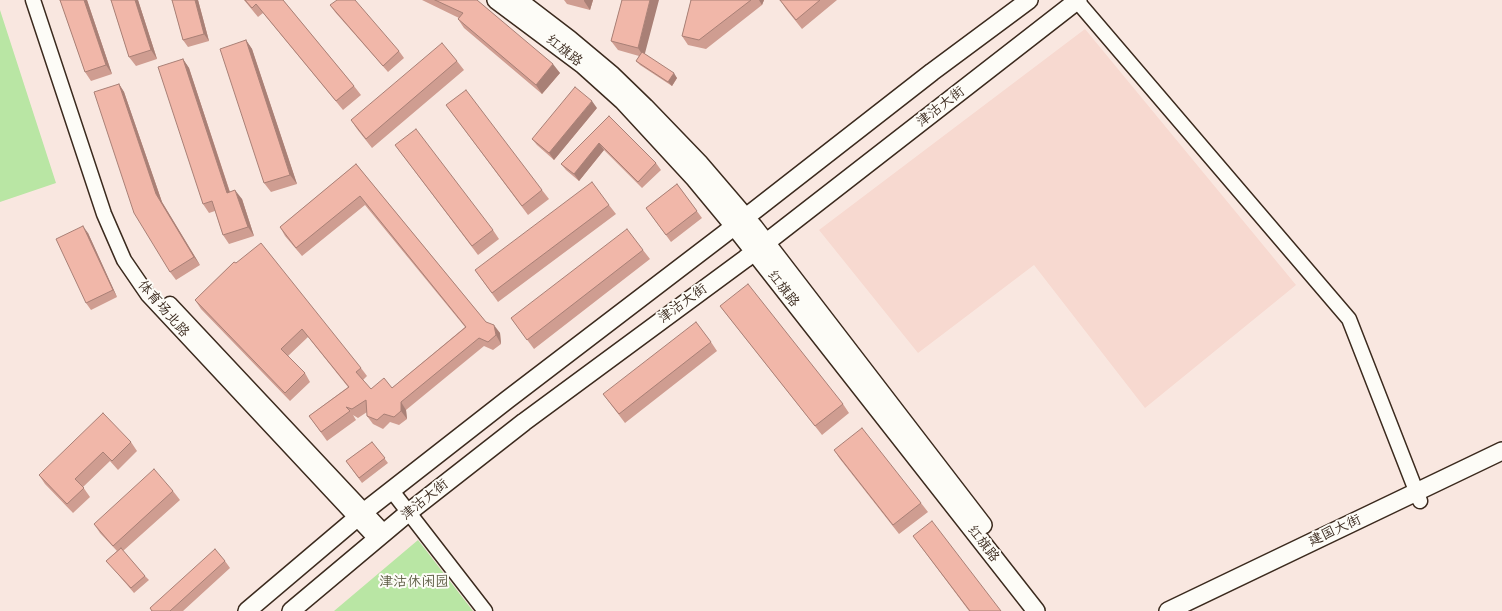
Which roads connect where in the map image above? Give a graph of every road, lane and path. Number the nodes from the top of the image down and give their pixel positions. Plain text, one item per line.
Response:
1 (34, 0) edge
2 (42, 0) edge
3 (496, 0) edge
4 (518, 0) edge
5 (1029, 0) edge
6 (1078, 0) edge
7 (774, 196) junction
8 (722, 199) junction
9 (793, 222) junction
10 (743, 223) junction
11 (760, 247) junction
12 (1502, 451) edge
13 (1502, 461) edge
14 (392, 491) junction
15 (1418, 497) junction
16 (409, 512) junction
17 (361, 515) junction
18 (380, 536) junction
19 (247, 611) edge
20 (291, 611) edge
21 (485, 611) edge
22 (1036, 611) edge
23 (1049, 611) edge
24 (1168, 611) edge
25 (1190, 611) edge

1 - 17 street, 体育场北路
2 - 17 street, 体育场北路
3 - 8 main road, 红旗路
4 - 8 main road, 红旗路
5 - 7 main road, 津沽大街
6 - 9 main road, 津沽大街
6 - 15 street
7 - 8 main road
7 - 10 main road, 津沽大街
8 - 10 main road, 红旗路
9 - 10 main road
9 - 11 main road, 津沽大街
10 - 11 main road, 红旗路
10 - 14 main road, 津沽大街
11 - 16 main road, 津沽大街
11 - 22 main road, 红旗路
11 - 23 main road, 红旗路
12 - 15 main road, 建国大街
13 - 15 main road, 建国大街
14 - 16 street
14 - 17 main road, 津沽大街
15 - 24 main road, 建国大街
15 - 25 main road, 建国大街
16 - 18 main road, 津沽大街
16 - 21 street
17 - 18 street, 体育场北路
17 - 19 main road, 津沽大街
18 - 20 main road, 津沽大街

